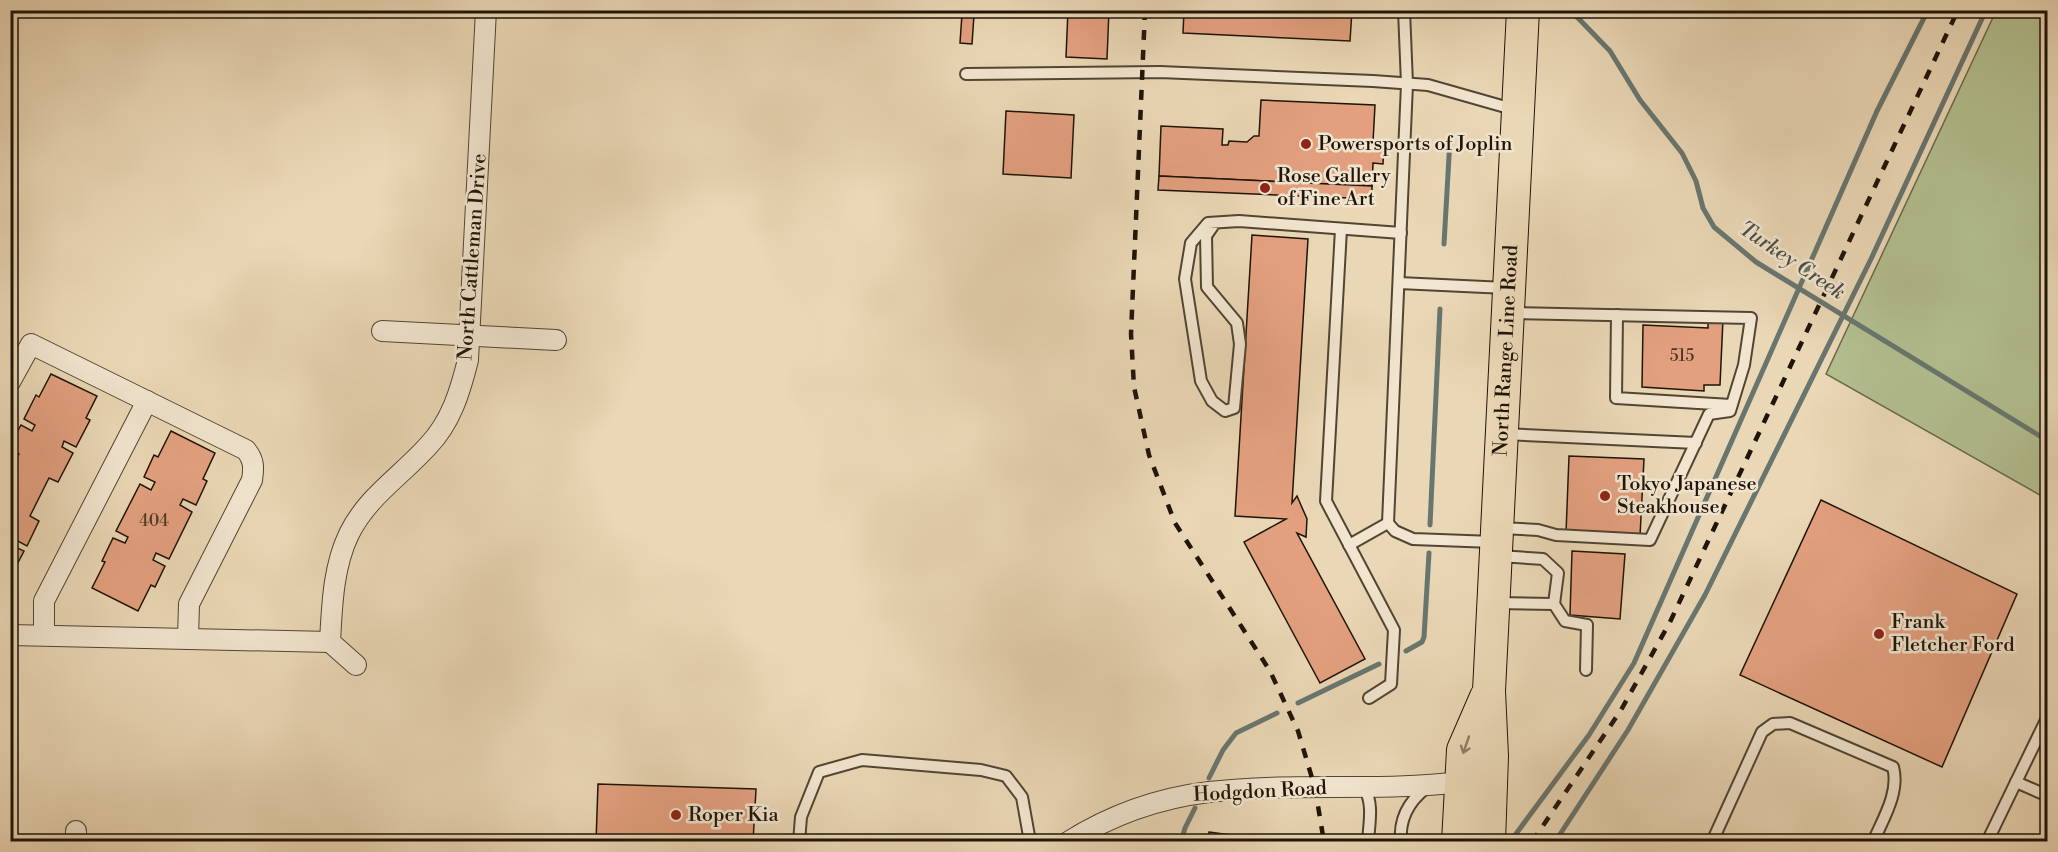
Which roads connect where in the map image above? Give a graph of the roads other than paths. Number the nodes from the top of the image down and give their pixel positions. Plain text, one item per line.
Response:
1 (486, 10) edge
2 (1404, 10) edge
3 (1523, 10) edge
4 (966, 74) dead end
5 (1407, 84) junction
6 (1519, 111) junction
7 (1215, 223) junction
8 (1341, 229) junction
9 (1401, 233) junction
10 (1399, 283) junction
11 (1509, 300) junction
12 (1617, 315) junction
13 (382, 331) dead end
14 (470, 336) junction
15 (556, 340) dead end
16 (10, 382) edge
17 (147, 401) junction
18 (1731, 405) junction
19 (1502, 434) junction
20 (1696, 443) junction
21 (1388, 523) junction
22 (1496, 542) junction
23 (1349, 545) junction
24 (1493, 603) junction
25 (1554, 604) junction
26 (10, 635) edge
27 (44, 635) junction
28 (188, 639) junction
29 (330, 642) junction
30 (356, 665) dead end
31 (1586, 669) dead end
32 (1489, 691) junction
33 (1369, 698) dead end
34 (2048, 716) edge
35 (1461, 782) junction
36 (2016, 782) junction
37 (1428, 786) junction
38 (1364, 787) junction
39 (2048, 796) edge
40 (799, 842) edge
41 (1034, 842) edge
42 (1068, 842) edge
43 (1368, 842) edge
44 (1401, 842) edge
45 (1458, 842) edge
46 (1489, 842) edge
47 (1712, 842) edge
48 (1873, 842) edge
49 (1987, 842) edge

1 - 14 street, North Cattleman Drive
2 - 5 lane
3 - 6 main road, North Range Line Road
4 - 5 lane
5 - 6 lane
5 - 9 lane
6 - 11 main road, North Range Line Road
7 - 7 lane
7 - 8 lane
8 - 9 lane
8 - 23 lane
9 - 10 lane
10 - 11 lane
10 - 21 lane
11 - 12 lane
11 - 19 main road, North Range Line Road
12 - 18 lane
12 - 18 lane
13 - 14 street
14 - 15 street
14 - 29 street, North Cattleman Drive
16 - 17 street
17 - 27 street
17 - 28 street
18 - 20 lane
19 - 20 lane
19 - 22 main road, North Range Line Road
20 - 22 lane
21 - 22 lane
21 - 23 lane
22 - 24 main road, North Range Line Road
22 - 25 lane
23 - 33 lane
24 - 25 lane
24 - 32 main road, North Range Line Road
25 - 31 lane
26 - 27 street
27 - 28 street
28 - 29 street
29 - 30 street
32 -> 35 main road, North Range Line Road
32 - 46 main road, North Range Line Road
34 - 36 lane
35 - 37 street, Hodgdon Road
35 - 45 main road, North Range Line Road
36 - 39 lane
36 - 49 lane
37 - 38 street, Hodgdon Road
37 - 44 lane
38 - 42 street, Hodgdon Road
38 - 43 lane
40 - 41 lane
47 - 48 lane

